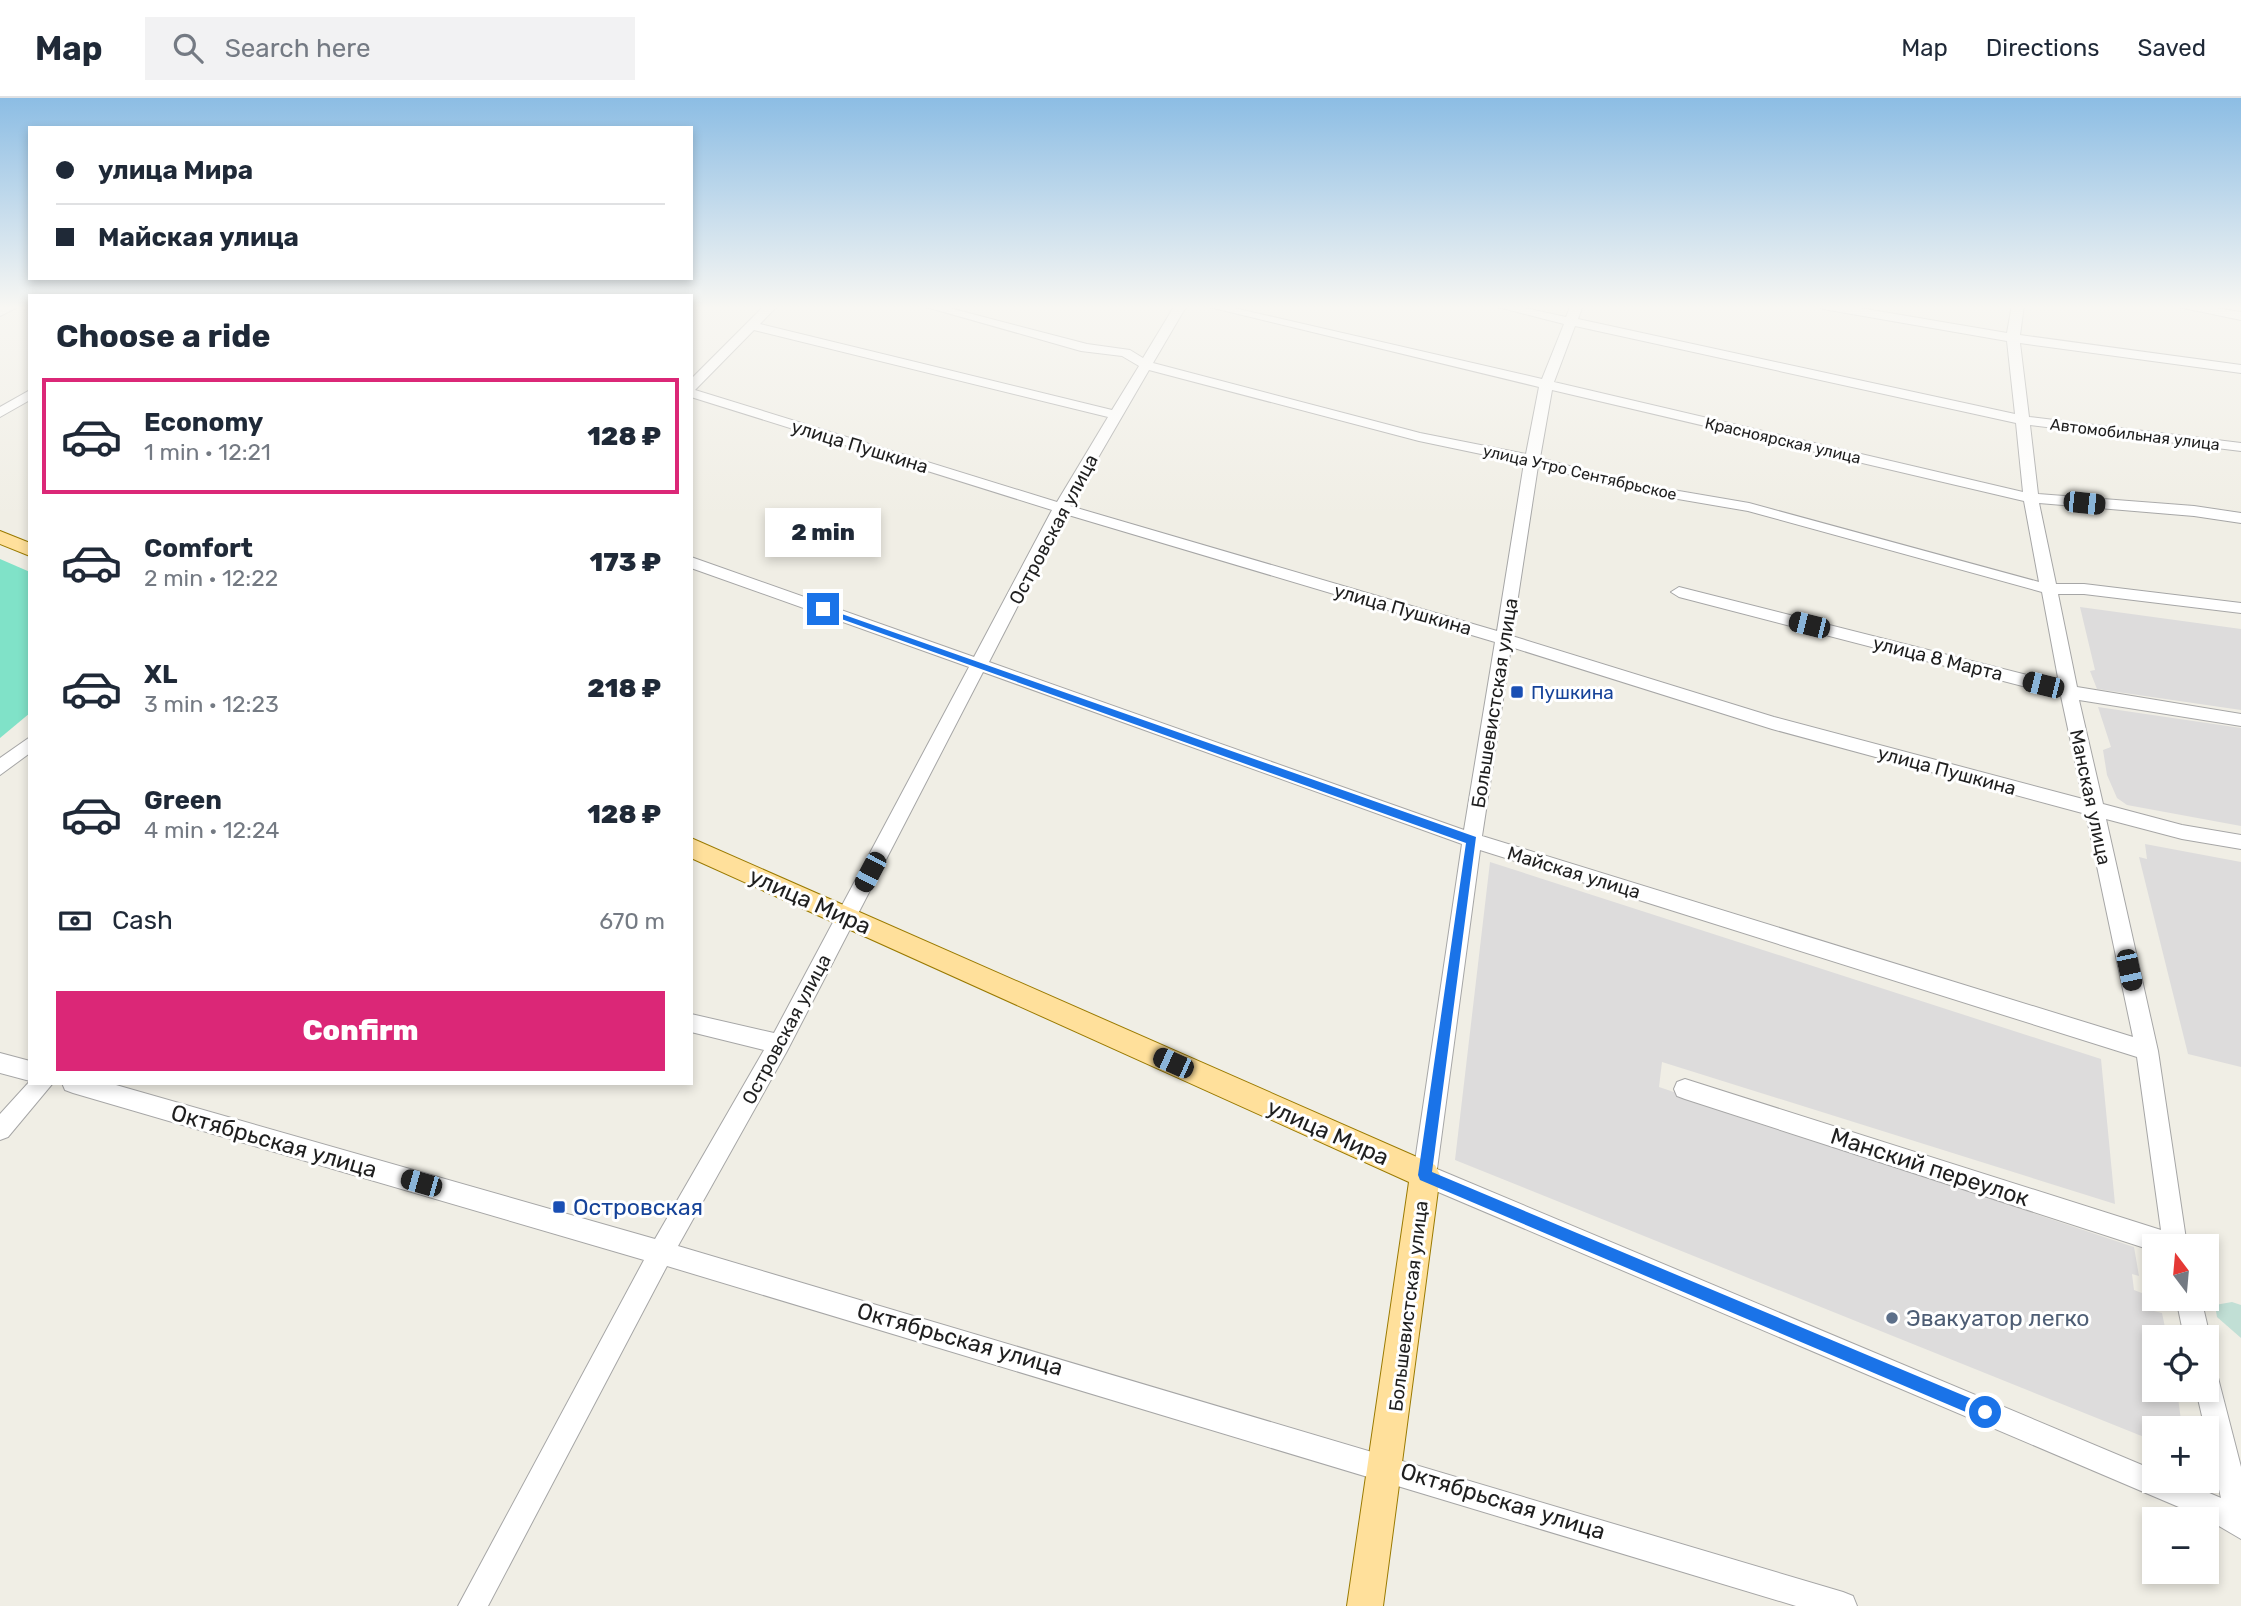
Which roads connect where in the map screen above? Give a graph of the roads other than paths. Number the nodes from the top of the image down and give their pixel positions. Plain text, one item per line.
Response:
1 (953, 375) edge
2 (1140, 375) edge
3 (1185, 375) edge
4 (1505, 375) edge
5 (1550, 375) edge
6 (1837, 375) edge
7 (2017, 375) edge
8 (1546, 385) junction
9 (693, 394) edge
10 (28, 395) edge
11 (0, 413) edge
12 (1116, 415) junction
13 (2022, 420) junction
14 (2241, 447) edge
15 (1532, 460) junction
16 (2031, 498) junction
17 (1062, 508) junction
18 (2241, 518) edge
19 (0, 537) edge
20 (28, 549) edge
21 (693, 563) edge
22 (2048, 589) junction
23 (1679, 592) dead end
24 (2241, 608) edge
25 (1504, 639) junction
26 (981, 665) junction
27 (2069, 692) junction
28 (2241, 720) edge
29 (28, 745) edge
30 (0, 768) edge
31 (2094, 809) junction
32 (1472, 840) junction
33 (2241, 842) edge
34 (693, 849) edge
35 (846, 917) junction
36 (693, 1024) edge
37 (779, 1045) junction
38 (2147, 1051) junction
39 (0, 1063) edge
40 (28, 1070) edge
41 (40, 1085) edge
42 (81, 1085) edge
43 (1685, 1089) dead end
44 (0, 1130) edge
45 (1425, 1175) junction
46 (2173, 1234) edge
47 (2142, 1235) edge
48 (662, 1251) junction
49 (2212, 1402) edge
50 (1387, 1465) junction
51 (2241, 1523) edge
52 (471, 1606) edge
53 (1365, 1606) edge
54 (1843, 1606) edge

1 - 12 street
2 - 12 street, Островская улица
3 - 15 street, улица Утро Сентябрьское
4 - 8 street, Красноярская улица
5 - 8 street, Большевистская улица
6 - 13 street, Автомобильная улица
7 - 13 street, Манская улица
8 - 15 street, Большевистская улица
8 - 16 street, Красноярская улица
9 - 17 street, улица Пушкина
10 - 11 street
12 - 17 street, Островская улица
13 - 14 street, Автомобильная улица
13 - 16 street, Манская улица
15 - 22 street, улица Утро Сентябрьское
15 - 25 street, Большевистская улица
16 - 18 street, Красноярская улица
16 - 22 street, Манская улица
17 - 25 street, улица Пушкина
17 - 26 street, Островская улица
19 - 20 main road
21 - 26 street, Майская улица
22 - 24 street, улица Утро Сентябрьское
22 - 27 street, Манская улица
23 - 27 street, улица 8 Марта
25 - 31 street, улица Пушкина
25 - 32 street, Большевистская улица
26 - 32 street, Майская улица
26 - 35 street, Островская улица
27 - 28 street, улица 8 Марта
27 - 31 street, Манская улица
29 - 30 street
31 - 33 street, улица Пушкина
31 - 38 street, Манская улица
32 - 38 street, Майская улица
32 - 45 street, Большевистская улица
34 - 35 main road, улица Мира
35 - 37 street, Островская улица
35 - 45 main road, улица Мира
36 - 37 street
37 - 48 street, Островская улица
38 - 46 street, Манская улица
39 - 40 street
41 - 44 street
42 - 48 street, Октябрьская улица
43 - 47 street, Манский переулок
45 - 50 main road, Большевистская улица
45 - 51 street, улица Мира
48 - 50 street, Октябрьская улица
48 - 52 street, Островская улица
49 - 51 street
50 - 53 main road, Большевистская улица
50 - 54 street, Октябрьская улица

